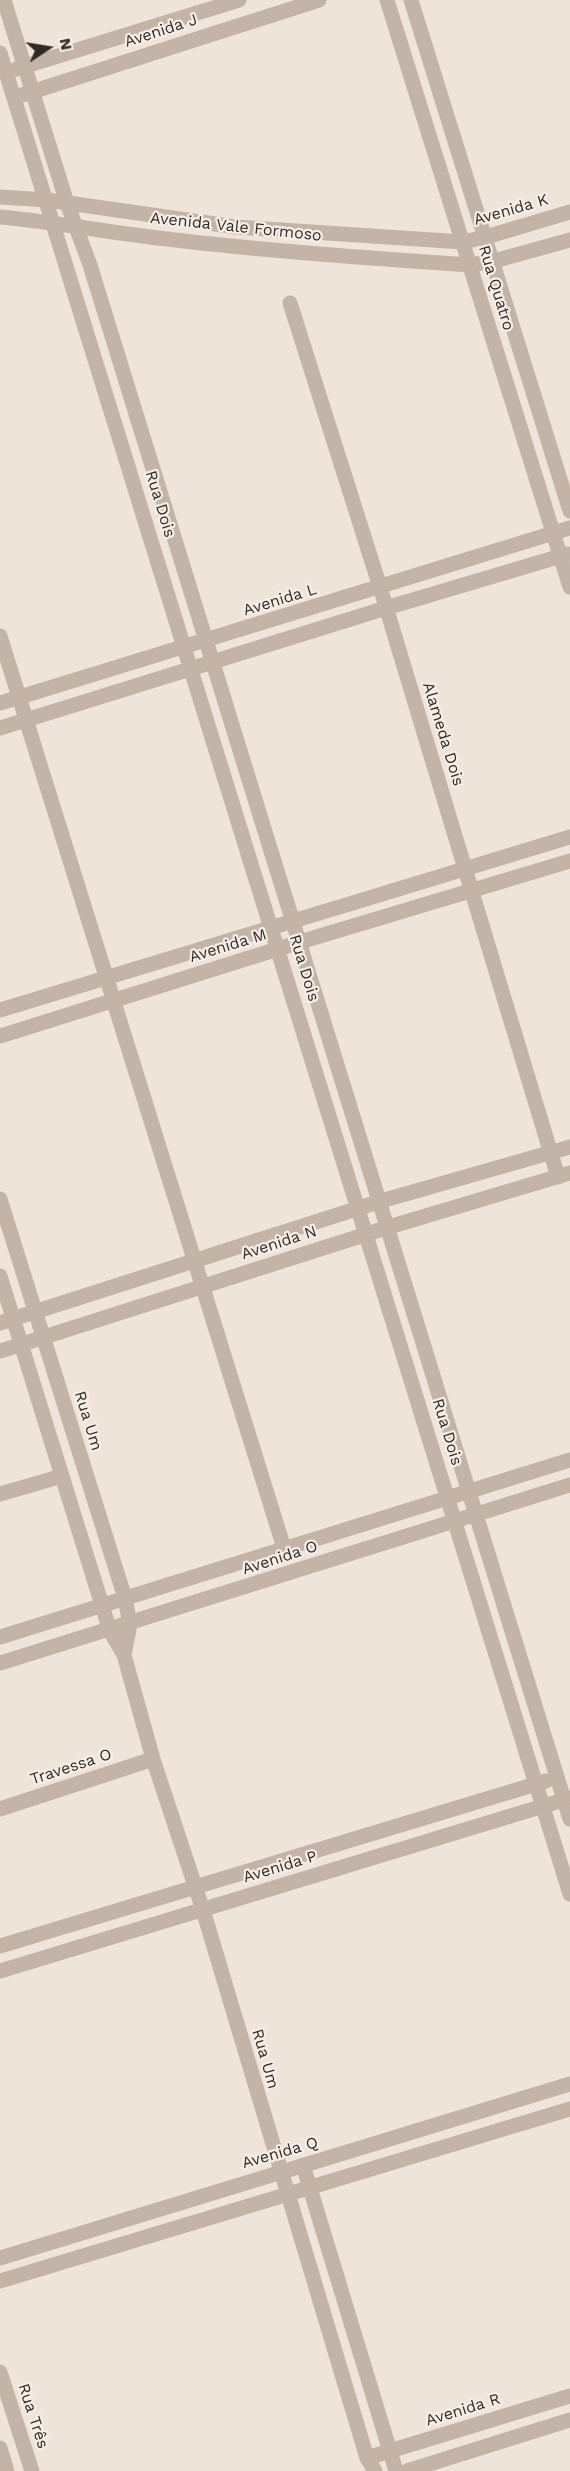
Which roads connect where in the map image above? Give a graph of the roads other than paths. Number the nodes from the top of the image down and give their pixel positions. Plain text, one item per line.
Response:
1 (4, 0) edge
2 (239, 0) edge
3 (319, 0) edge
4 (387, 0) edge
5 (411, 0) edge
6 (0, 53) edge
7 (24, 66) junction
8 (6, 72) junction
9 (32, 91) junction
10 (14, 98) junction
11 (0, 197) edge
12 (47, 200) junction
13 (67, 203) junction
14 (570, 212) edge
15 (0, 217) edge
16 (54, 222) junction
17 (75, 225) junction
18 (486, 237) junction
19 (570, 240) edge
20 (463, 242) junction
21 (494, 261) junction
22 (470, 265) junction
23 (290, 303) dead end
24 (570, 511) edge
25 (570, 528) edge
26 (554, 534) junction
27 (565, 555) edge
28 (380, 587) junction
29 (570, 587) edge
30 (386, 608) junction
31 (0, 636) edge
32 (207, 641) junction
33 (185, 648) junction
34 (213, 661) junction
35 (192, 668) junction
36 (19, 698) junction
37 (0, 703) edge
38 (26, 720) junction
39 (0, 728) edge
40 (570, 837) edge
41 (570, 861) edge
42 (465, 868) junction
43 (472, 890) junction
44 (294, 920) junction
45 (272, 927) junction
46 (300, 942) junction
47 (279, 949) junction
48 (106, 978) junction
49 (113, 1000) junction
50 (0, 1010) edge
51 (0, 1036) edge
52 (570, 1147) edge
53 (551, 1153) junction
54 (564, 1175) edge
55 (0, 1199) edge
56 (381, 1201) junction
57 (359, 1208) junction
58 (389, 1227) junction
59 (367, 1234) junction
60 (194, 1260) junction
61 (0, 1276) edge
62 (202, 1286) junction
63 (35, 1311) junction
64 (7, 1321) edge
65 (43, 1337) junction
66 (21, 1344) junction
67 (0, 1351) edge
68 (570, 1460) edge
69 (62, 1476) junction
70 (570, 1485) edge
71 (470, 1491) junction
72 (0, 1494) edge
73 (448, 1498) junction
74 (477, 1513) junction
75 (455, 1521) junction
76 (284, 1548) junction
77 (125, 1598) junction
78 (102, 1605) junction
79 (130, 1624) junction
80 (110, 1631) junction
81 (0, 1636) edge
82 (124, 1655) junction
83 (0, 1663) edge
84 (153, 1759) junction
85 (558, 1778) junction
86 (537, 1784) junction
87 (567, 1799) edge
88 (543, 1806) junction
89 (0, 1809) edge
90 (570, 1819) edge
91 (367, 1835) junction
92 (374, 1857) junction
93 (195, 1887) junction
94 (570, 1894) edge
95 (202, 1910) junction
96 (0, 1946) edge
97 (0, 1971) edge
98 (570, 2084) edge
99 (570, 2109) edge
100 (422, 2129) junction
101 (429, 2151) junction
102 (303, 2165) junction
103 (280, 2171) junction
104 (309, 2187) junction
105 (287, 2194) junction
106 (0, 2258) edge
107 (0, 2281) edge
108 (0, 2372) edge
109 (570, 2396) edge
110 (570, 2420) edge
111 (0, 2448) edge
112 (390, 2452) junction
113 (371, 2465) edge
114 (7, 2471) edge
115 (32, 2471) edge
116 (396, 2471) edge
117 (407, 2471) edge

1 - 7 street, Rua Dois
2 - 7 street, Avenida J
3 - 9 street, Avenida J
4 - 20 street, Rua Quatro
5 - 18 street, Rua Quatro
6 - 8 street, Rua Dois
7 - 8 street, Avenida J
7 - 9 street, Rua Dois
8 - 10 street, Rua Dois
9 - 10 street, Avenida J
9 - 13 street, Rua Dois
10 - 12 street, Rua Dois
11 - 12 street, Avenida Vale Formoso
12 - 13 street, Avenida Vale Formoso
12 - 16 street, Rua Dois
13 - 17 street, Rua Dois
13 - 20 street, Avenida Vale Formoso
14 - 18 street, Avenida K
15 - 16 street, Avenida Vale Formoso
16 - 17 street, Avenida Vale Formoso
16 - 33 street, Rua Dois
17 - 22 street, Avenida Vale Formoso
17 - 32 street, Rua Dois
18 - 20 street, Avenida K
18 - 21 street, Rua Quatro
19 - 21 street
20 - 22 street, Rua Quatro
21 - 22 street
21 - 24 street, Rua Quatro
22 - 26 street, Rua Quatro
23 - 28 street, Alameda Dois
25 - 26 street, Avenida L
26 - 27 street, Rua Quatro
26 - 28 street, Avenida L
27 - 29 street, Rua Quatro
27 - 30 street
28 - 30 street, Alameda Dois
28 - 32 street, Avenida L
30 - 34 street
30 - 42 street, Alameda Dois
31 - 36 street
32 - 33 street, Avenida L
32 - 34 street, Rua Dois
33 - 35 street, Rua Dois
33 - 36 street, Avenida L
34 - 35 street
34 - 44 street, Rua Dois
35 - 38 street
35 - 45 street, Rua Dois
36 - 37 street, Avenida L
36 - 38 street
38 - 39 street
38 - 48 street
40 - 42 street, Avenida M
41 - 43 street, Avenida M
42 - 43 street, Alameda Dois
42 - 44 street, Avenida M
43 - 46 street, Avenida M
43 - 53 street, Alameda Dois
44 - 45 street, Avenida M
44 - 46 street, Rua Dois
45 - 47 street, Rua Dois
45 - 48 street, Avenida M
46 - 47 street, Avenida M
46 - 56 street, Rua Dois
47 - 49 street, Avenida M
47 - 57 street, Rua Dois
48 - 49 street
48 - 50 street, Avenida M
49 - 51 street, Avenida M
49 - 60 street
52 - 53 street, Avenida N
53 - 54 street, Alameda Dois
53 - 56 street, Avenida N
54 - 58 street, Avenida N
55 - 63 street, Rua Um
56 - 57 street, Avenida N
56 - 58 street, Rua Dois
57 - 59 street, Rua Dois
57 - 60 street, Avenida N
58 - 59 street, Avenida N
58 - 71 street, Rua Dois
59 - 62 street, Avenida N
59 - 73 street, Rua Dois
60 - 62 street
60 - 63 street, Avenida N
61 - 64 street, Rua Um
62 - 65 street, Avenida N
62 - 76 street
63 - 64 street, Avenida N
63 - 65 street, Rua Um
64 - 66 street, Rua Um
65 - 66 street, Avenida N
65 - 77 street, Rua Um
66 - 67 street, Avenida N
66 - 69 street, Rua Um
68 - 71 street, Avenida O
69 - 72 street
69 - 78 street, Rua Um
70 - 74 street, Avenida O
71 - 73 street, Avenida O
71 - 74 street, Rua Dois
73 - 75 street, Rua Dois
73 - 76 street, Avenida O
74 - 75 street, Avenida O
74 - 85 street, Rua Dois
75 - 79 street, Avenida O
75 - 86 street, Rua Dois
76 - 77 street, Avenida O
77 - 78 street, Avenida O
77 - 79 street, Rua Um
78 - 80 street, Rua Um
78 - 81 street, Avenida O
79 - 80 street, Avenida O
79 - 82 street, Rua Um
80 - 82 street, Rua Um
80 - 83 street, Avenida O
82 - 84 street, Rua Um
84 - 89 street, Travessa O
84 - 93 street, Rua Um
85 - 86 street, Avenida P
85 - 87 street, Rua Dois
86 - 88 street, Rua Dois
86 - 91 street, Avenida P
87 - 88 street, Avenida P
87 - 90 street, Rua Dois
88 - 92 street, Avenida P
88 - 94 street, Rua Dois
91 - 92 street
91 - 93 street, Avenida P
92 - 95 street, Avenida P
93 - 95 street, Rua Um
93 - 96 street, Avenida P
95 - 97 street, Avenida P
95 - 103 street, Rua Um
98 - 100 street, Avenida Q
99 - 101 street
100 - 101 street
100 - 102 street, Avenida Q
101 - 104 street
102 - 103 street, Avenida Q
102 - 104 street
103 - 105 street, Rua Um
103 - 106 street, Avenida Q
104 - 105 street
104 - 112 street
105 - 107 street
105 - 113 street, Rua Um
108 - 115 street, Rua Três
109 - 112 street, Avenida R
110 - 117 street
111 - 114 street
112 - 113 street, Avenida R
112 - 116 street

